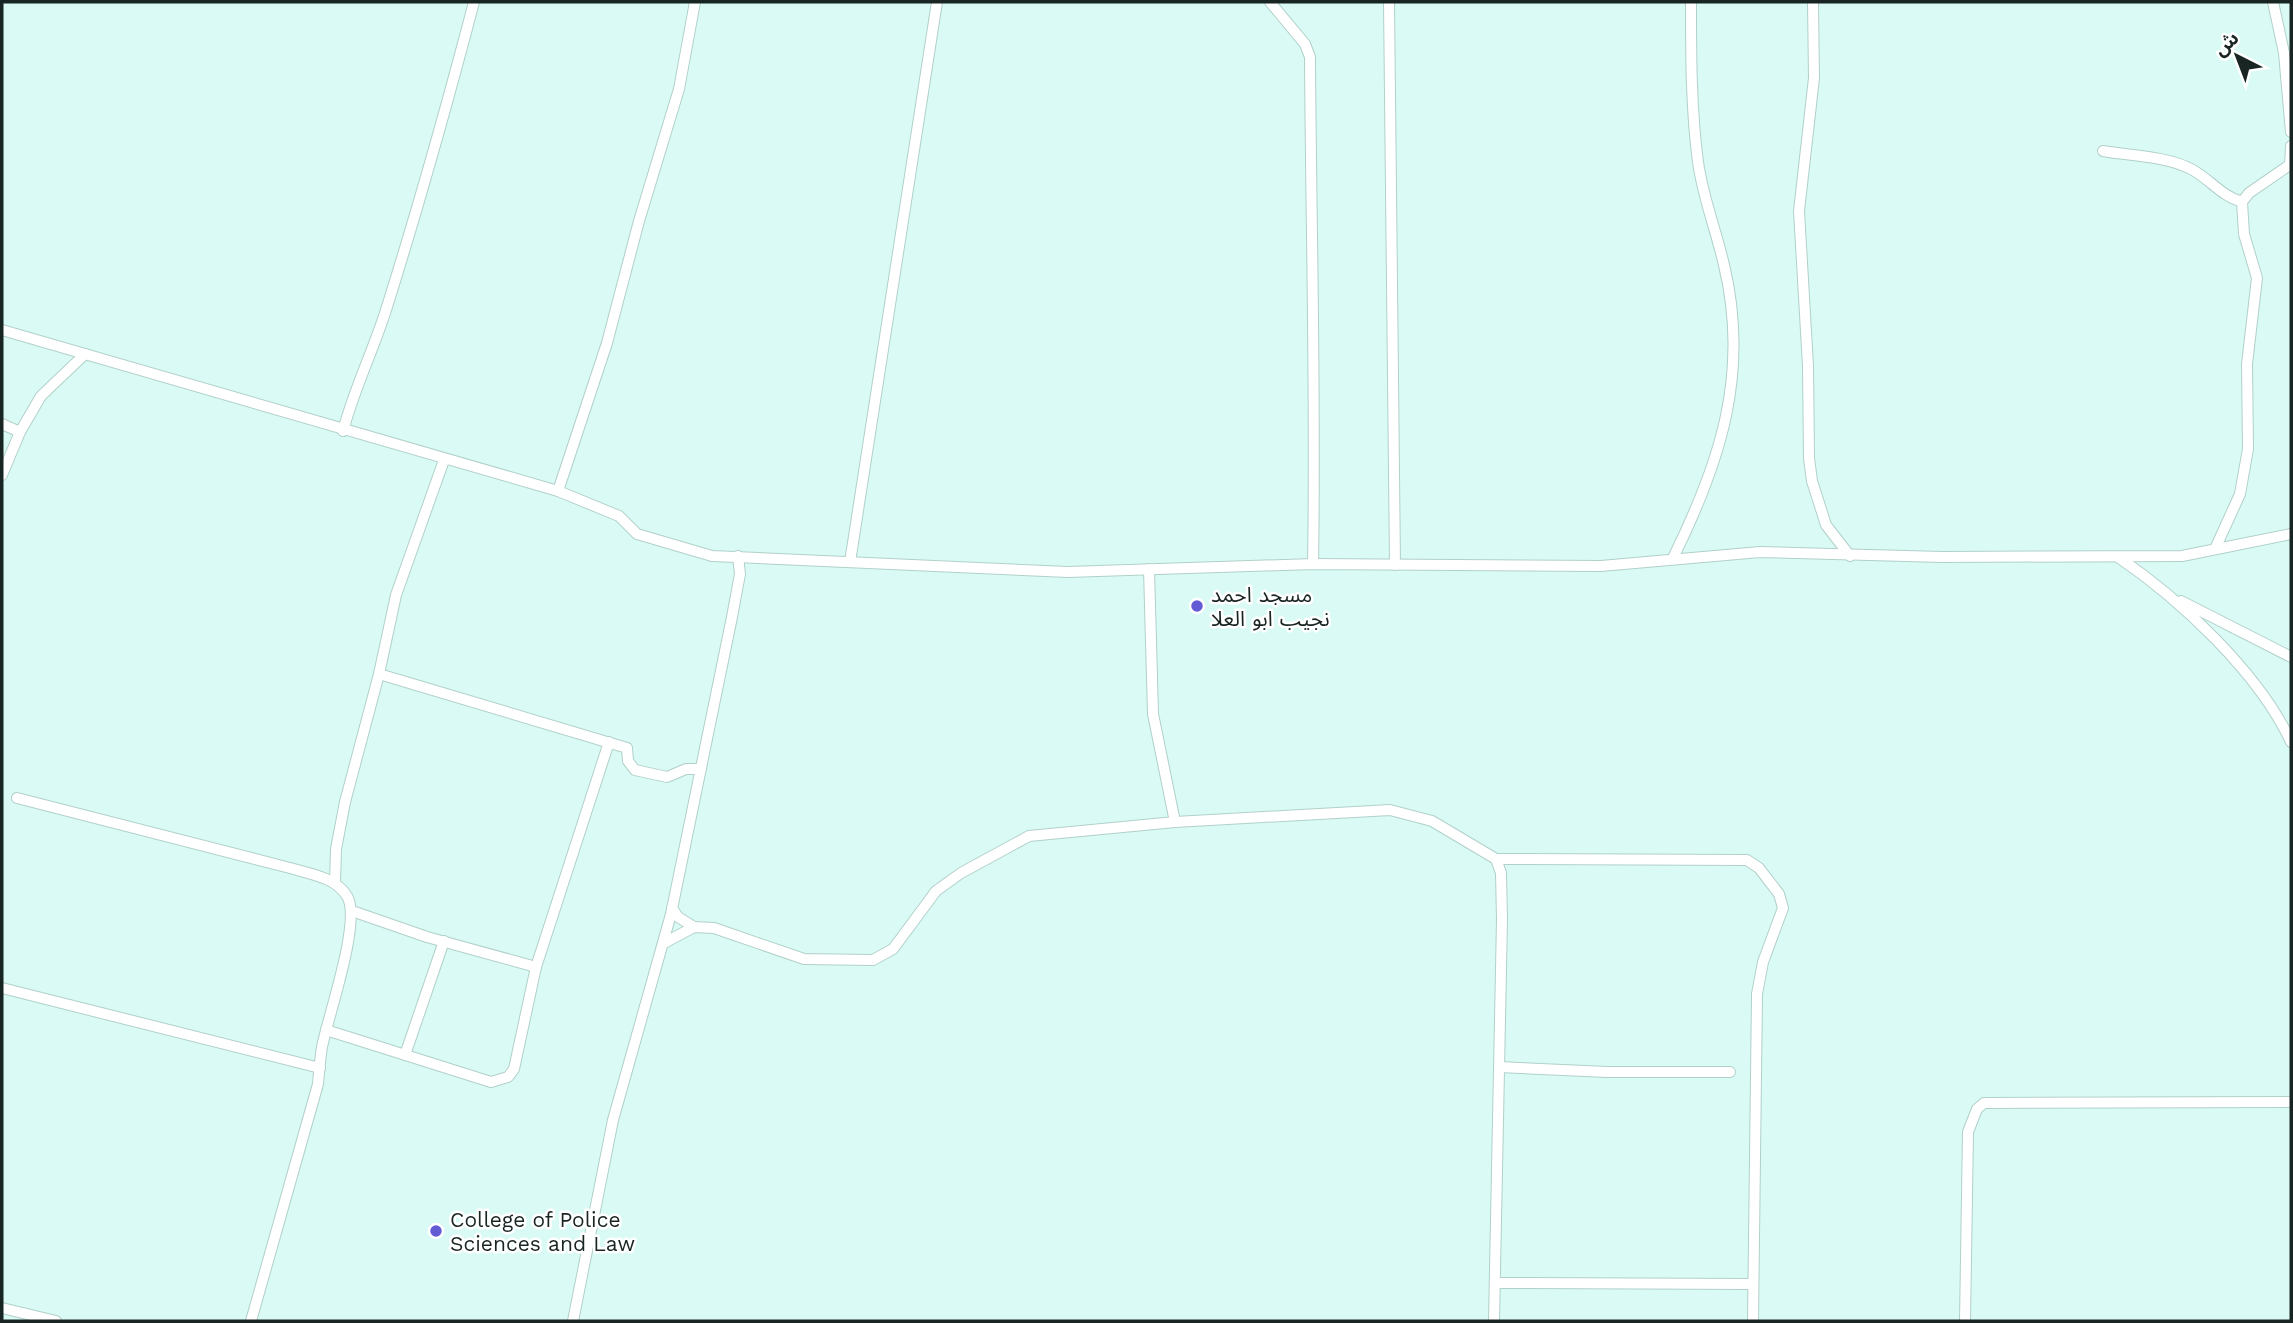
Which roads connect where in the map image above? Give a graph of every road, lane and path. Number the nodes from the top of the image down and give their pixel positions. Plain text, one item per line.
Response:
1 (474, 2) edge
2 (695, 2) edge
3 (937, 2) edge
4 (1270, 2) edge
5 (1389, 2) edge
6 (1690, 2) edge
7 (1813, 2) edge
8 (2273, 2) edge
9 (2291, 132) edge
10 (2291, 146) edge
11 (2103, 151) dead end
12 (2290, 165) edge
13 (2242, 202) junction
14 (2, 330) edge
15 (85, 354) junction
16 (2, 424) edge
17 (343, 431) junction
18 (20, 432) junction
19 (444, 460) junction
20 (2, 475) edge
21 (558, 492) junction
22 (2291, 534) edge
23 (2216, 549) junction
24 (738, 556) junction
25 (1850, 556) junction
26 (2116, 556) junction
27 (1673, 558) junction
28 (850, 562) junction
29 (1313, 564) junction
30 (1395, 565) junction
31 (1149, 569) junction
32 (2169, 595) junction
33 (2291, 657) edge
34 (379, 674) junction
35 (609, 742) junction
36 (2291, 742) edge
37 (701, 769) junction
38 (17, 798) dead end
39 (1174, 822) junction
40 (1496, 859) junction
41 (335, 883) junction
42 (672, 908) junction
43 (352, 911) junction
44 (694, 927) junction
45 (444, 941) junction
46 (663, 943) junction
47 (536, 967) junction
48 (2, 988) edge
49 (326, 1030) junction
50 (405, 1055) junction
51 (1499, 1067) junction
52 (320, 1068) junction
53 (1730, 1072) dead end
54 (2291, 1102) edge
55 (1495, 1283) junction
56 (1753, 1284) junction
57 (2, 1308) edge
58 (56, 1321) edge
59 (251, 1321) edge
60 (573, 1321) edge
61 (1494, 1321) edge
62 (1753, 1321) edge
63 (1965, 1321) edge

1 - 17 street
2 - 21 street
3 - 28 street
4 - 29 street
5 - 30 street
6 - 27 street
7 - 25 street
8 - 9 street
10 - 12 street
11 - 13 street
12 - 13 street
13 - 23 street
14 - 15 street
15 - 17 street
15 - 18 street
16 - 18 street
17 - 19 street
18 - 20 street
19 - 21 street
19 - 34 street
21 - 24 street
22 - 23 street
23 - 26 street
24 - 28 street
24 - 37 street
25 - 26 street
25 - 27 street
26 - 32 street
27 - 30 street
28 - 31 street
29 - 30 street
29 - 31 street
31 - 39 street
32 - 33 street
32 - 36 street
34 - 35 street
34 - 41 street
35 - 37 street
35 - 47 street
37 - 42 street
38 - 41 street
39 - 40 street
39 - 44 street
40 - 51 street
40 - 56 street
41 - 43 street
42 - 44 street
42 - 46 street
43 - 45 street
43 - 49 street
44 - 46 street
45 - 47 street
45 - 50 street
46 - 60 street
47 - 50 street
48 - 52 street
49 - 50 street
49 - 52 street
51 - 53 street
51 - 55 street
52 - 59 street
54 - 63 street
55 - 56 street
55 - 61 street
56 - 62 street
57 - 58 street

